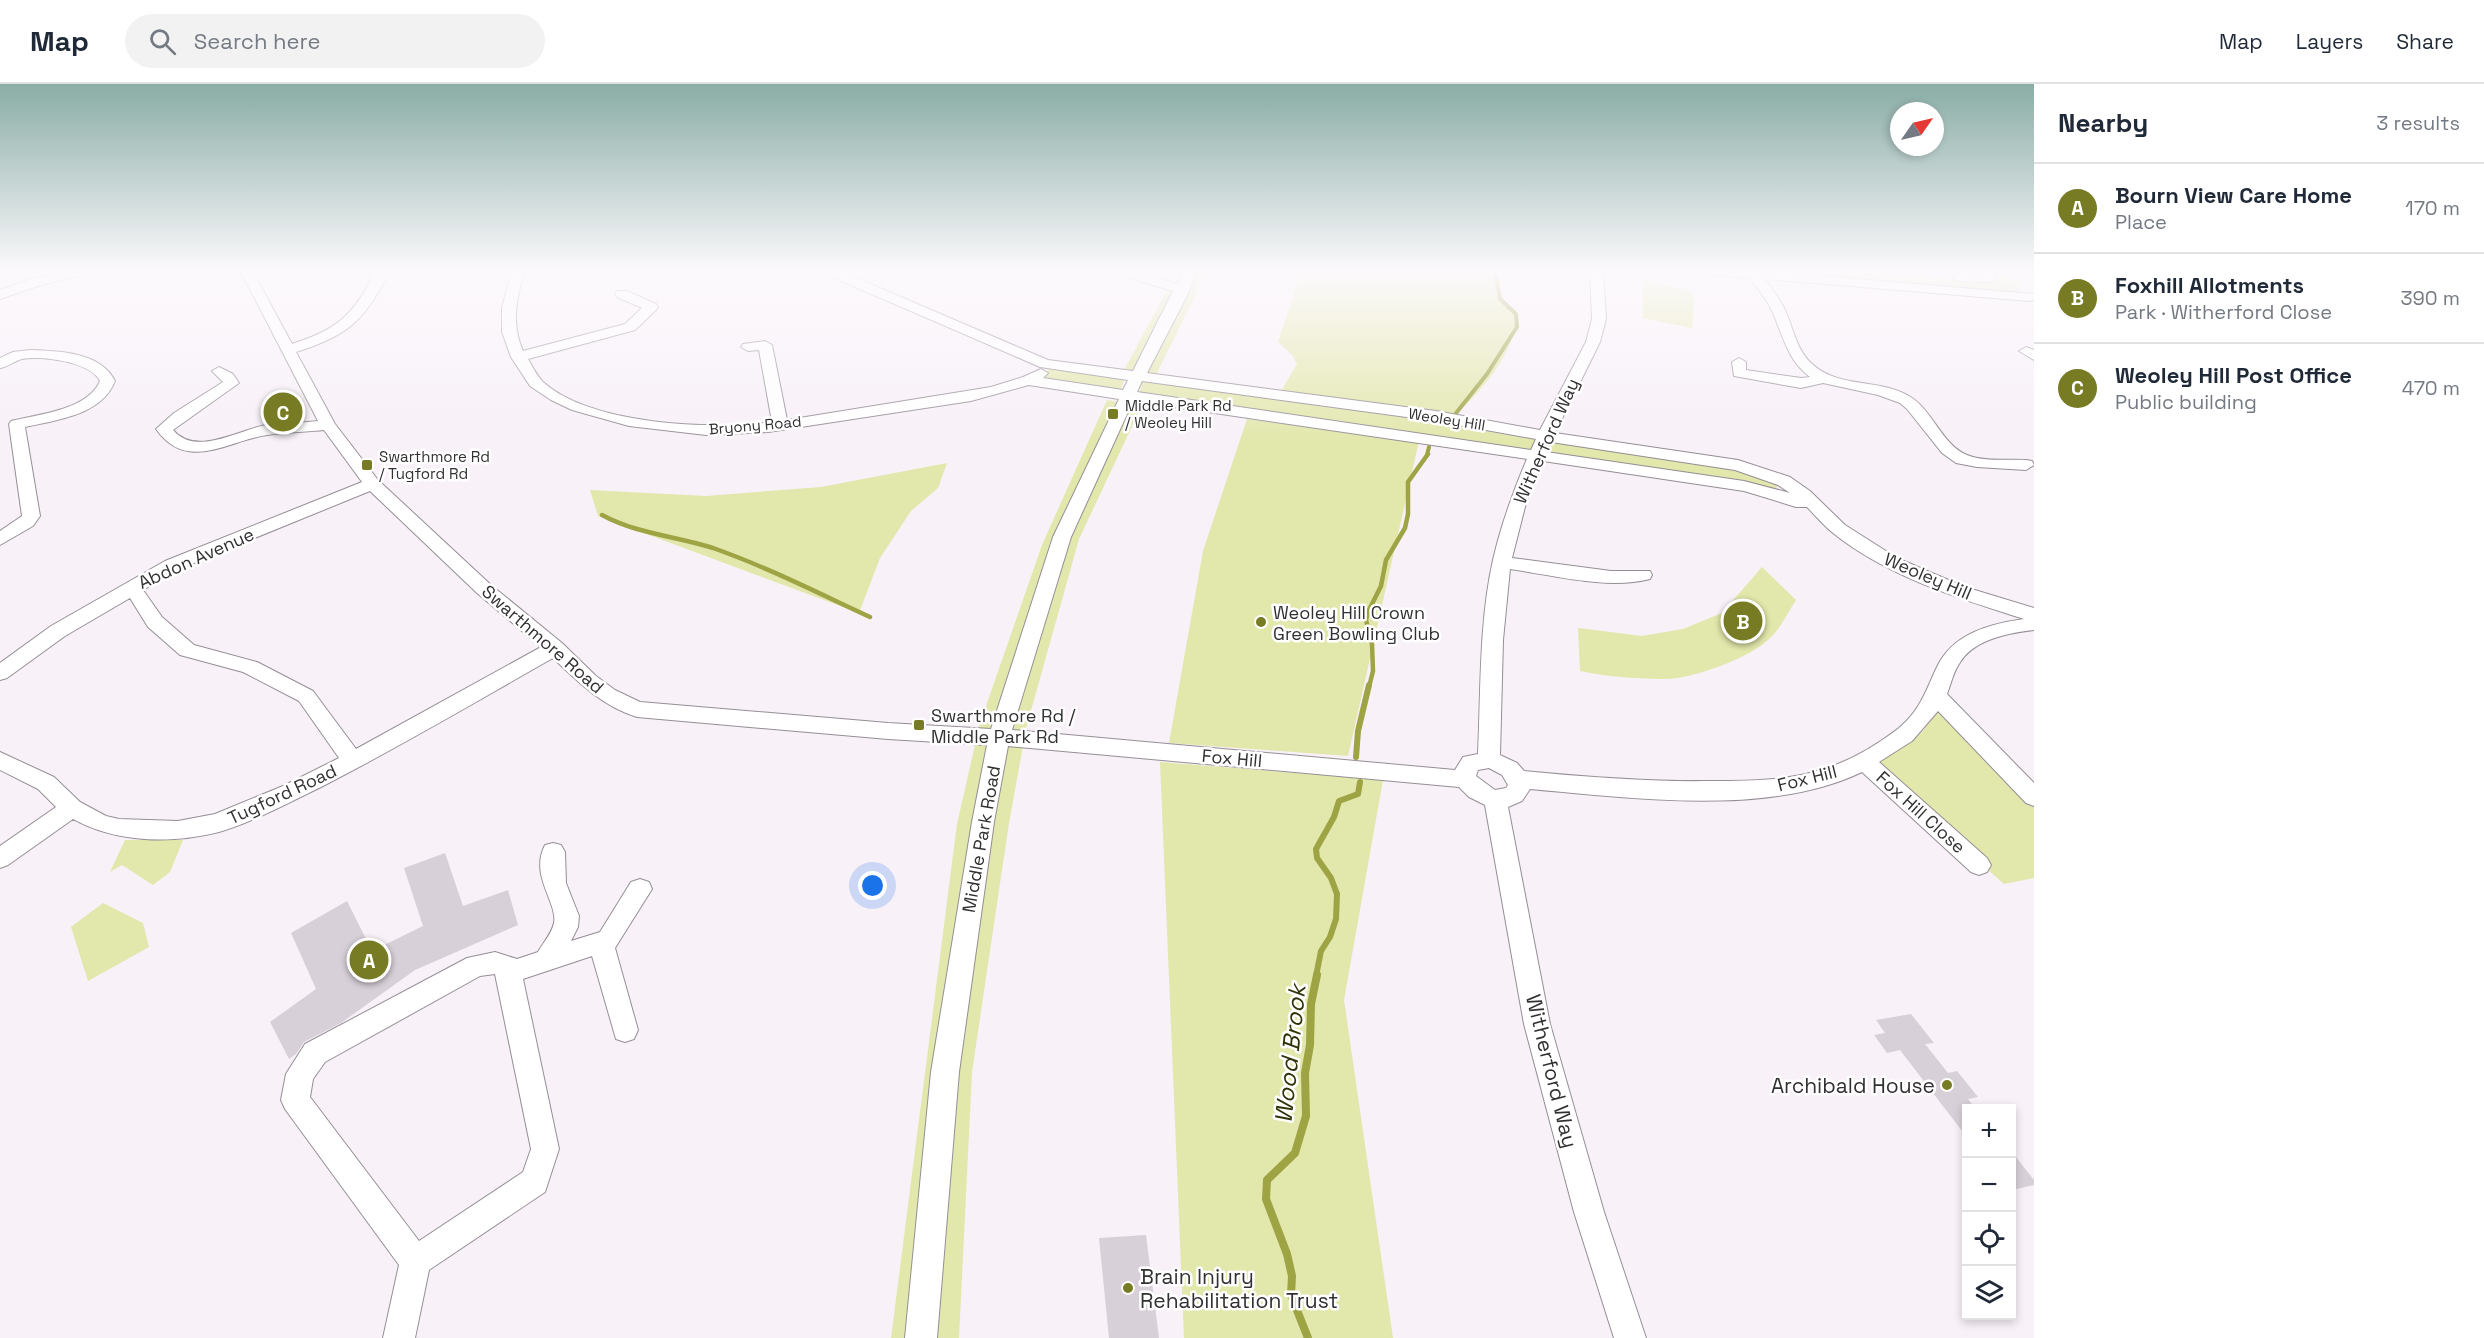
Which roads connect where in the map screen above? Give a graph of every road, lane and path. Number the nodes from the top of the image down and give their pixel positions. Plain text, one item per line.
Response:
1 (279, 329) edge
2 (342, 329) edge
3 (508, 329) edge
4 (624, 329) edge
5 (963, 329) edge
6 (1162, 329) edge
7 (1597, 329) edge
8 (1785, 329) edge
9 (748, 347) dead end
10 (290, 349) junction
11 (518, 357) junction
12 (1740, 362) dead end
13 (0, 364) edge
14 (1045, 364) junction
15 (219, 371) dead end
16 (1137, 376) junction
17 (1822, 379) junction
18 (1030, 381) junction
19 (1128, 394) junction
20 (328, 425) junction
21 (780, 425) junction
22 (1545, 436) junction
23 (1537, 457) junction
24 (2025, 465) dead end
25 (372, 484) junction
26 (1830, 521) junction
27 (0, 539) edge
28 (1502, 562) junction
29 (1643, 575) dead end
30 (132, 586) junction
31 (2034, 615) edge
32 (2034, 624) edge
33 (555, 648) junction
34 (0, 673) edge
35 (1936, 696) junction
36 (999, 738) junction
37 (0, 760) edge
38 (1489, 760) junction
39 (1863, 760) junction
40 (353, 761) junction
41 (1466, 779) junction
42 (1518, 779) junction
43 (2034, 797) edge
44 (1495, 799) junction
45 (72, 808) junction
46 (553, 852) dead end
47 (0, 858) edge
48 (1979, 865) dead end
49 (640, 889) dead end
50 (601, 942) junction
51 (547, 960) junction
52 (509, 973) junction
53 (625, 1030) dead end
54 (415, 1261) junction
55 (399, 1338) edge
56 (921, 1338) edge
57 (1630, 1338) edge

1 - 10 street, Swarthmore Road
2 - 10 street
3 - 11 street, Bryony Road
4 - 11 street
5 - 14 street, Weoley Hill
6 - 16 street, Middle Park Road
7 - 22 street, Witherford Way
8 - 17 street
9 - 21 street
10 - 20 street, Swarthmore Road
11 - 21 street, Bryony Road
12 - 17 street
13 - 27 street
14 - 16 street, Weoley Hill
14 - 18 street
15 - 20 street
16 - 19 street, Middle Park Road
16 - 22 street, Weoley Hill
17 - 24 street
18 - 19 street, Bryony Road
18 - 21 street, Bryony Road
19 - 23 street, Weoley Hill
19 - 36 street, Middle Park Road
20 - 25 street, Swarthmore Road
22 - 23 street, Witherford Way
22 - 26 street, Weoley Hill
23 - 26 street, Weoley Hill
23 - 28 street, Witherford Way
25 - 30 street, Abdon Avenue
25 - 33 street, Swarthmore Road
26 - 31 street, Weoley Hill
28 - 29 street
28 - 38 street, Witherford Way
30 - 34 street, Abdon Avenue
30 - 40 street
32 - 35 street, Fox Hill
33 - 36 street, Swarthmore Road
33 - 40 street, Tugford Road
35 - 39 street, Fox Hill
35 - 43 street
36 - 41 street, Fox Hill
36 - 56 street, Middle Park Road
37 - 45 street, Tugford Road
38 - 41 street
38 - 42 street
39 - 42 street, Fox Hill
39 - 48 street, Fox Hill Close
40 - 45 street, Tugford Road
41 - 44 street
42 - 44 street
44 - 57 street, Witherford Way
45 - 47 street
46 - 51 street
49 - 50 street
50 - 51 street
50 - 53 street
51 - 52 street
52 - 54 street
52 - 54 street
54 - 55 street

